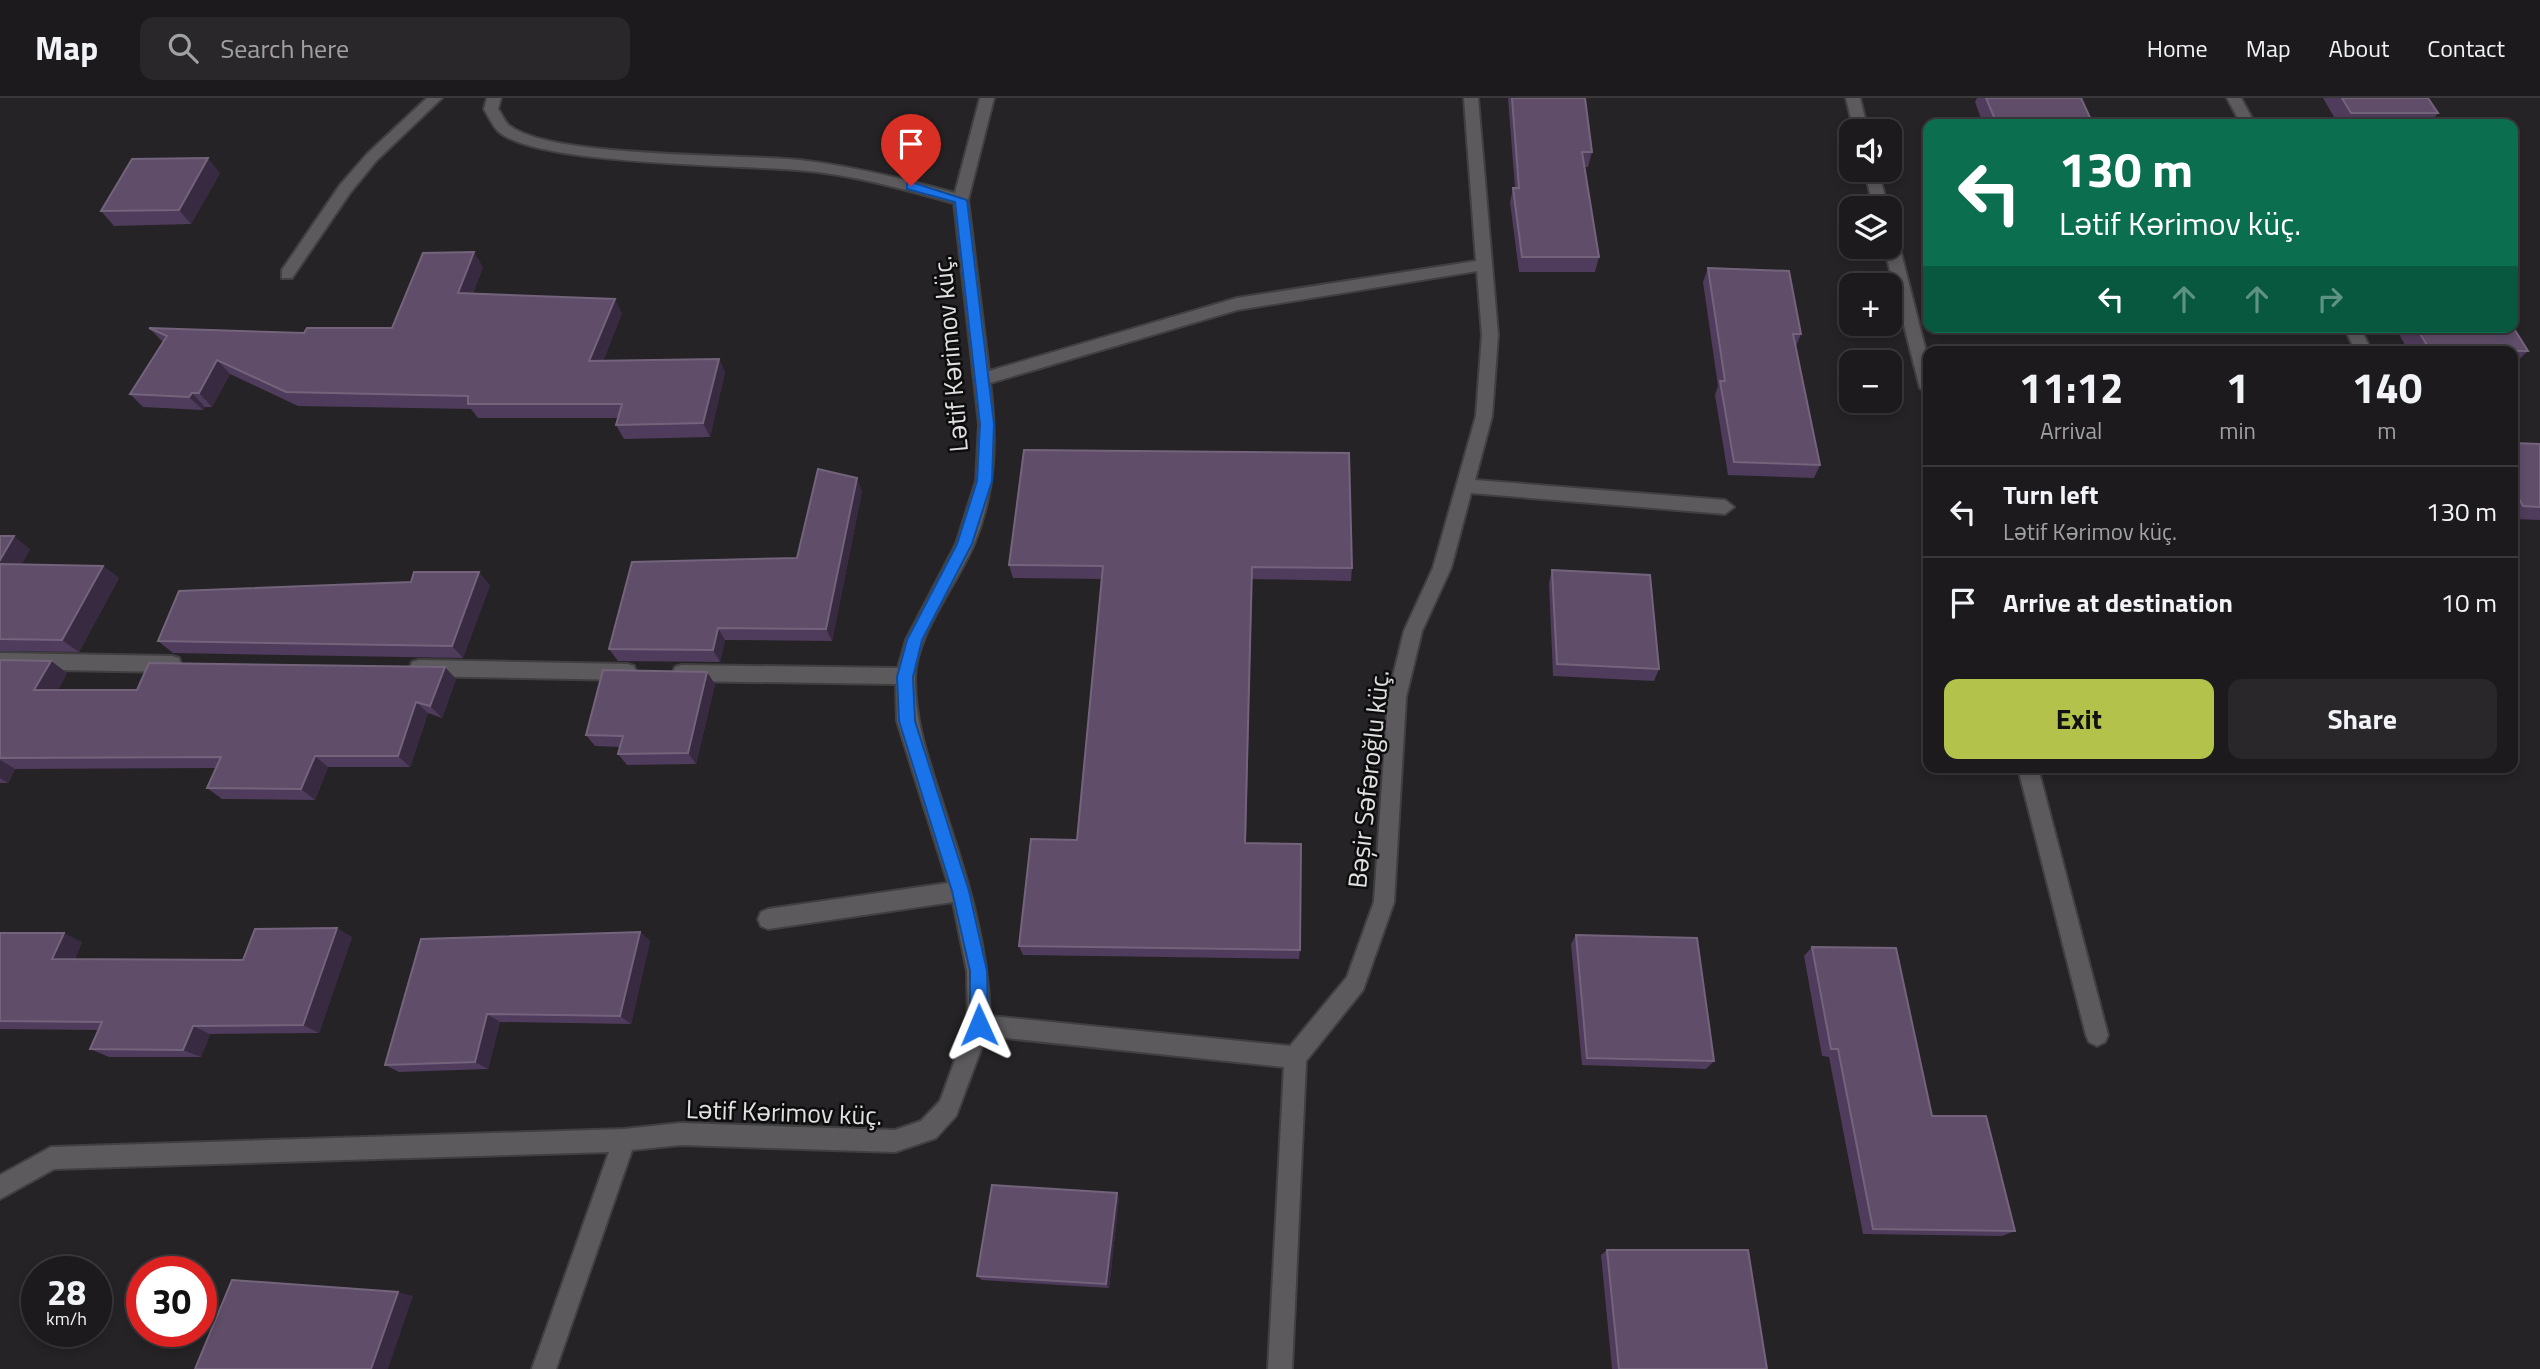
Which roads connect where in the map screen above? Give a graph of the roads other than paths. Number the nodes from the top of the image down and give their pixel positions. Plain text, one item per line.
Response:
1 (435, 98) edge
2 (494, 98) edge
3 (987, 98) edge
4 (1471, 98) edge
5 (1853, 98) edge
6 (2234, 98) edge
7 (1858, 119) edge
8 (2245, 119) edge
9 (961, 200) junction
10 (1895, 259) edge
11 (1484, 265) junction
12 (287, 274) dead end
13 (1923, 369) edge
14 (982, 379) junction
15 (1465, 486) junction
16 (1725, 507) dead end
17 (0, 661) edge
18 (195, 664) edge
19 (404, 668) edge
20 (640, 672) edge
21 (668, 672) edge
22 (905, 677) junction
23 (2029, 773) edge
24 (961, 891) junction
25 (768, 919) dead end
26 (979, 1025) junction
27 (2097, 1035) dead end
28 (1295, 1057) junction
29 (624, 1140) junction
30 (0, 1188) edge
31 (544, 1369) edge
32 (1280, 1369) edge

1 - 12 street
2 - 9 street
3 - 9 street
4 - 11 street, Bəşir Səfəroğlu küç.
5 - 7 street
6 - 8 street
9 - 14 street, Lətif Kərimov küç.
10 - 13 street
11 - 14 street
11 - 15 street, Bəşir Səfəroğlu küç.
14 - 22 street, Lətif Kərimov küç.
15 - 16 street
15 - 28 street, Bəşir Səfəroğlu küç.
17 - 18 street
19 - 20 street
21 - 22 street
22 - 24 street, Lətif Kərimov küç.
23 - 27 street
24 - 25 street
24 - 26 street, Lətif Kərimov küç.
26 - 28 street
26 - 29 street, Lətif Kərimov küç.
28 - 32 street
29 - 30 street, Lətif Kərimov küç.
29 - 31 street

